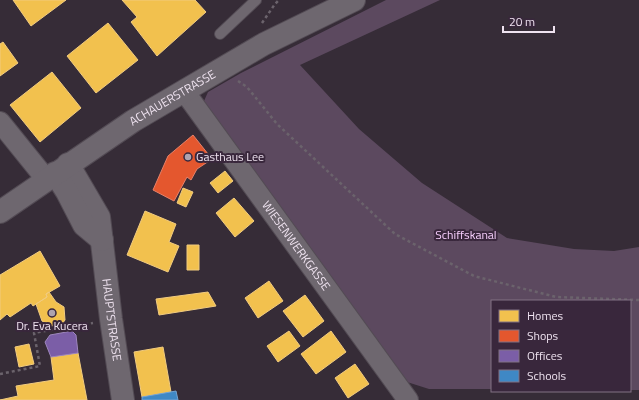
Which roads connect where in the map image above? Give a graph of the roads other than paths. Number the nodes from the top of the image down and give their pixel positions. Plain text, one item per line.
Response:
1 (256, 0) edge
2 (354, 0) edge
3 (220, 34) dead end
4 (184, 91) junction
5 (0, 122) edge
6 (57, 172) junction
7 (0, 212) edge
8 (123, 400) edge
9 (408, 400) edge

1 - 3 lane
2 - 4 street, ACHAUERSTRASSE
4 - 6 street, ACHAUERSTRASSE
4 - 9 street, WIESENWERKGASSE
5 - 6 street
6 - 7 street, ACHAUERSTRASSE
6 - 8 street, HAUPTSTRASSE

